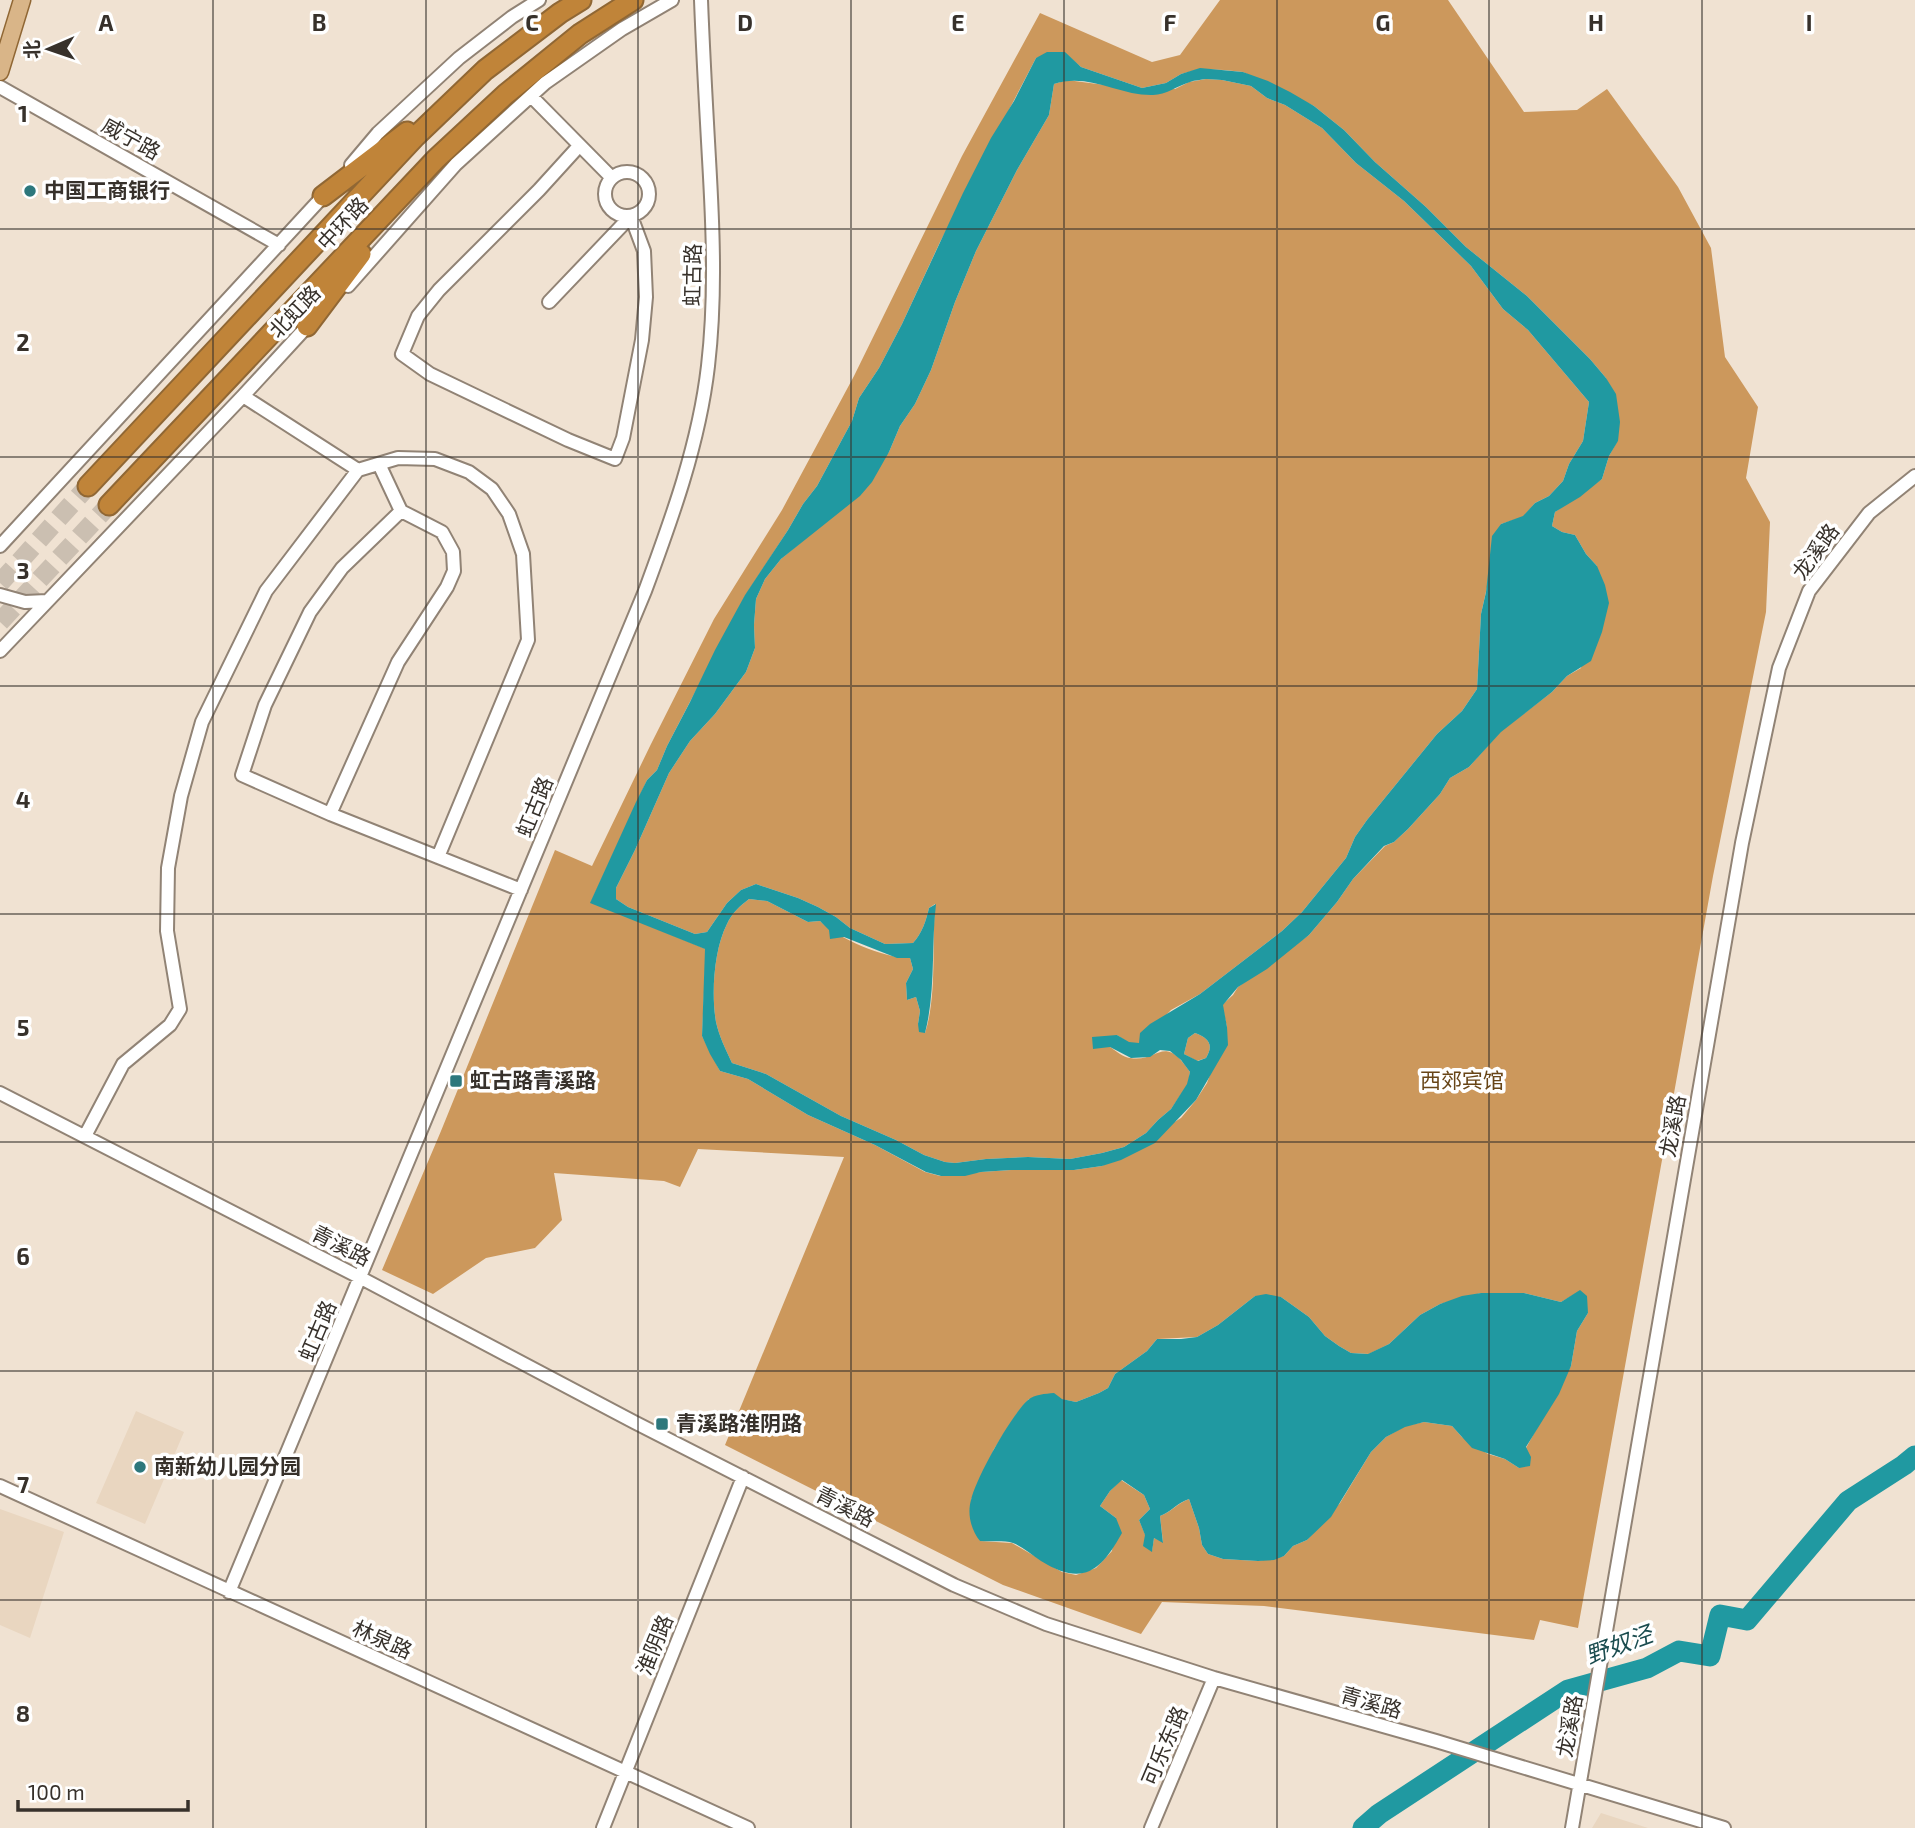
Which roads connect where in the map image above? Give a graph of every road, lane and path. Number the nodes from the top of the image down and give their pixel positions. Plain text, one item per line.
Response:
1 (22, 0) edge
2 (539, 0) edge
3 (581, 0) edge
4 (633, 0) edge
5 (672, 0) edge
6 (701, 0) edge
7 (0, 72) edge
8 (471, 83) junction
9 (0, 87) edge
10 (531, 96) junction
11 (579, 146) junction
12 (422, 173) junction
13 (612, 178) junction
14 (323, 196) junction
15 (631, 216) junction
16 (279, 245) junction
17 (549, 302) dead end
18 (307, 326) junction
19 (243, 396) junction
20 (379, 464) junction
21 (358, 470) junction
22 (1915, 476) edge
23 (88, 486) tunnel mouth
24 (109, 505) tunnel mouth
25 (401, 511) junction
26 (0, 546) edge
27 (0, 595) edge
28 (47, 601) junction
29 (0, 651) edge
30 (330, 814) junction
31 (438, 857) junction
32 (521, 890) junction
33 (0, 1093) edge
34 (85, 1136) junction
35 (361, 1278) junction
36 (743, 1477) junction
37 (0, 1486) edge
38 (229, 1592) junction
39 (1214, 1678) junction
40 (625, 1771) junction
41 (1579, 1785) junction
42 (603, 1828) edge
43 (748, 1828) edge
44 (1152, 1828) edge
45 (1572, 1828) edge
46 (1724, 1828) edge

1 - 7 main road
2 - 14 street
3 - 8 highway, 中环路
4 - 12 highway, 中环路
5 - 10 street, 北虹路
6 - 32 street, 虹古路
8 - 14 highway
8 - 23 highway, 中环路
9 - 16 street, 威宁路
10 - 11 street
10 - 18 street, 北虹路
11 - 13 street
11 - 15 street
12 - 18 highway
12 - 24 highway, 中环路
13 - 15 street
13 - 15 street
14 - 16 street
15 - 17 street
16 - 26 street
18 - 19 street, 北虹路
19 - 21 street
19 - 28 street, 北虹路
20 - 21 street
20 - 25 street
20 - 31 street
21 - 34 street
22 - 41 street, 龙溪路
25 - 30 street
25 - 30 street
27 - 28 street
28 - 29 street, 北虹路
30 - 31 street
31 - 32 street
32 - 35 street, 虹古路
33 - 34 street, 青溪路
34 - 35 street, 青溪路
35 - 36 street, 青溪路
35 - 38 street, 虹古路
36 - 39 street, 青溪路
36 - 40 street, 淮阴路
37 - 38 street, 林泉路
38 - 40 street, 林泉路
39 - 41 street, 青溪路
39 - 44 street, 可乐东路
40 - 42 street, 淮阴路
40 - 43 street, 林泉路
41 - 45 street, 龙溪路
41 - 46 street, 青溪路

